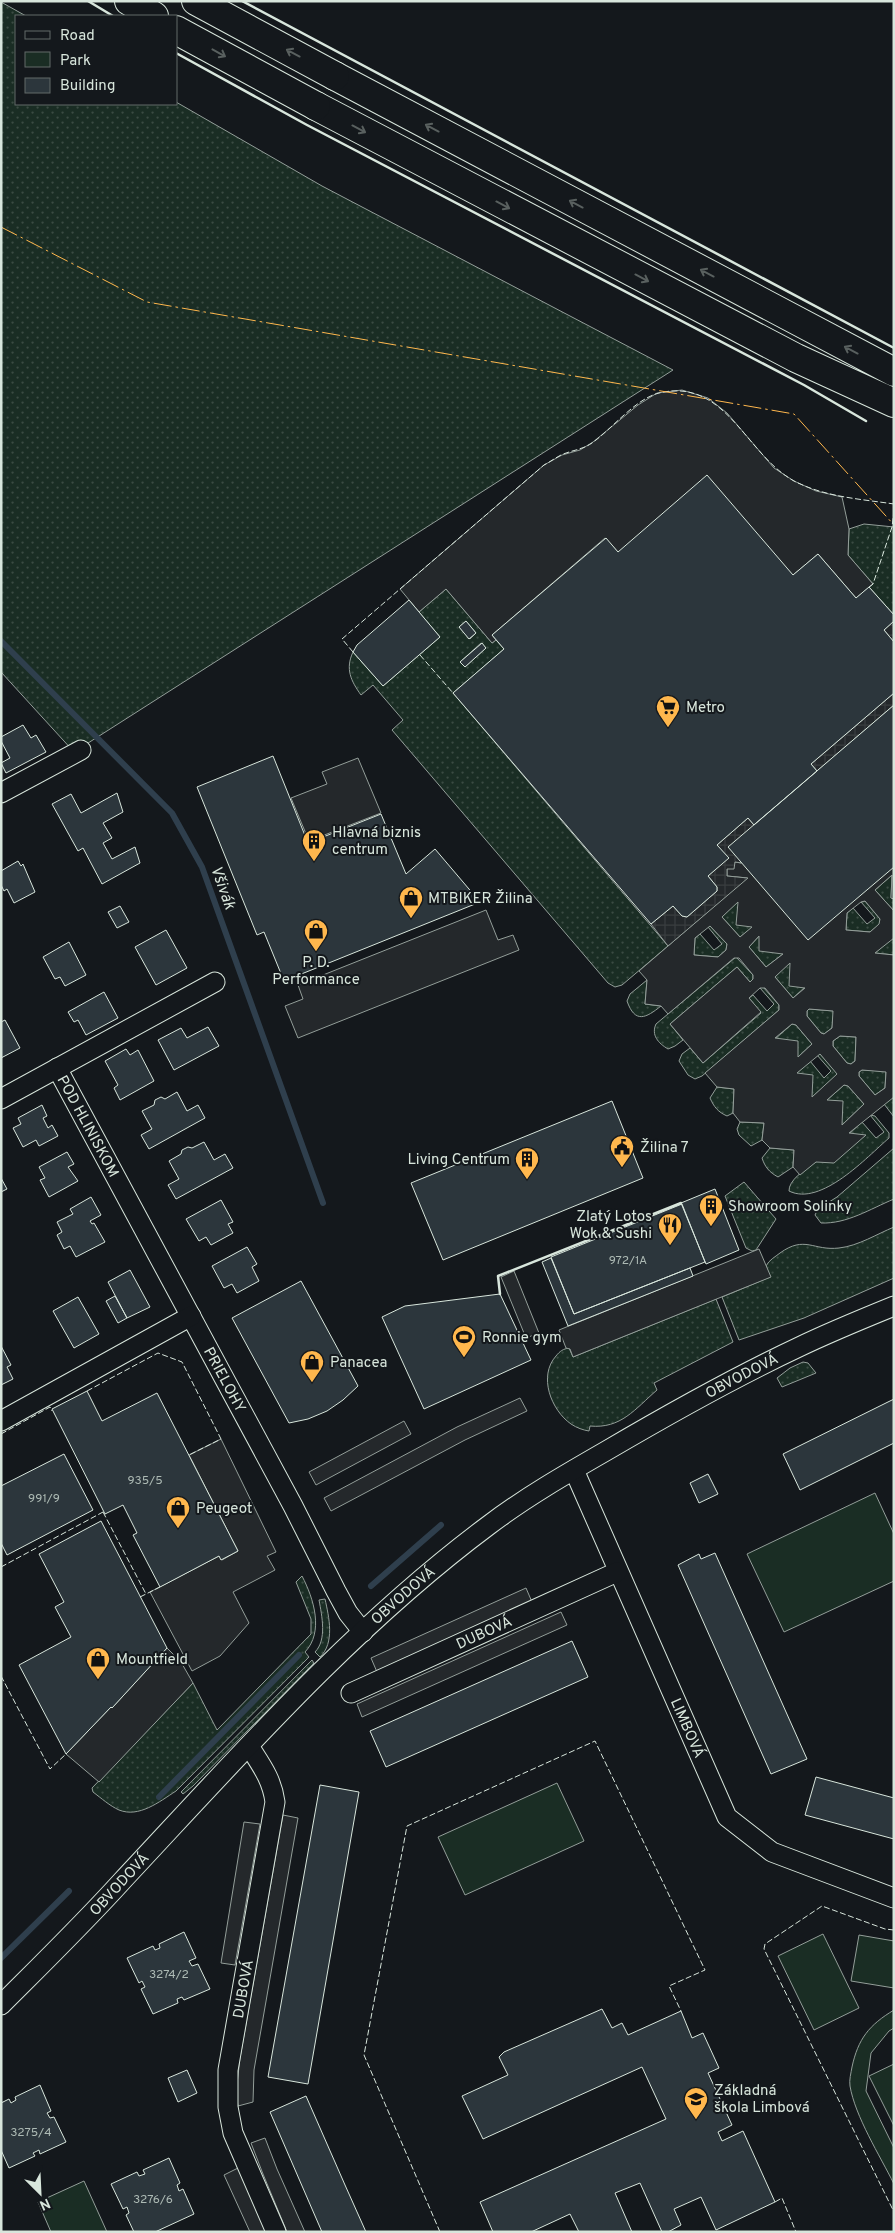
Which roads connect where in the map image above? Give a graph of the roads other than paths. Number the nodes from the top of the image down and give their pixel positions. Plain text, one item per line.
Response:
1 (129, 1) edge
2 (196, 1) edge
3 (152, 15) edge
4 (178, 31) edge
5 (796, 358) junction
6 (894, 372) edge
7 (894, 403) edge
8 (894, 423) edge
9 (81, 750) dead end
10 (1, 793) edge
11 (215, 982) dead end
12 (57, 1068) junction
13 (1, 1099) edge
14 (894, 1306) edge
15 (191, 1316) junction
16 (1, 1421) edge
17 (574, 1470) junction
18 (617, 1572) junction
19 (364, 1632) junction
20 (351, 1693) dead end
21 (249, 1746) junction
22 (894, 1898) edge
23 (1, 2005) edge
24 (276, 2232) edge

1 - 3 main road
6 -> 2 main road
4 -> 5 main road
5 - 7 main road
5 - 8 main road
9 - 10 street
11 - 12 street, POD HLINISKOM
12 - 13 street
12 - 15 street, POD HLINISKOM
14 - 17 street, OBVODOVÁ
15 - 16 street
15 - 19 street, PRIELOHY
17 - 18 street, LIMBOVÁ
17 - 19 street, OBVODOVÁ
18 - 20 street, DUBOVÁ
18 - 22 street, LIMBOVÁ
19 - 21 street, OBVODOVÁ
21 - 23 street, OBVODOVÁ
21 - 24 street, DUBOVÁ

